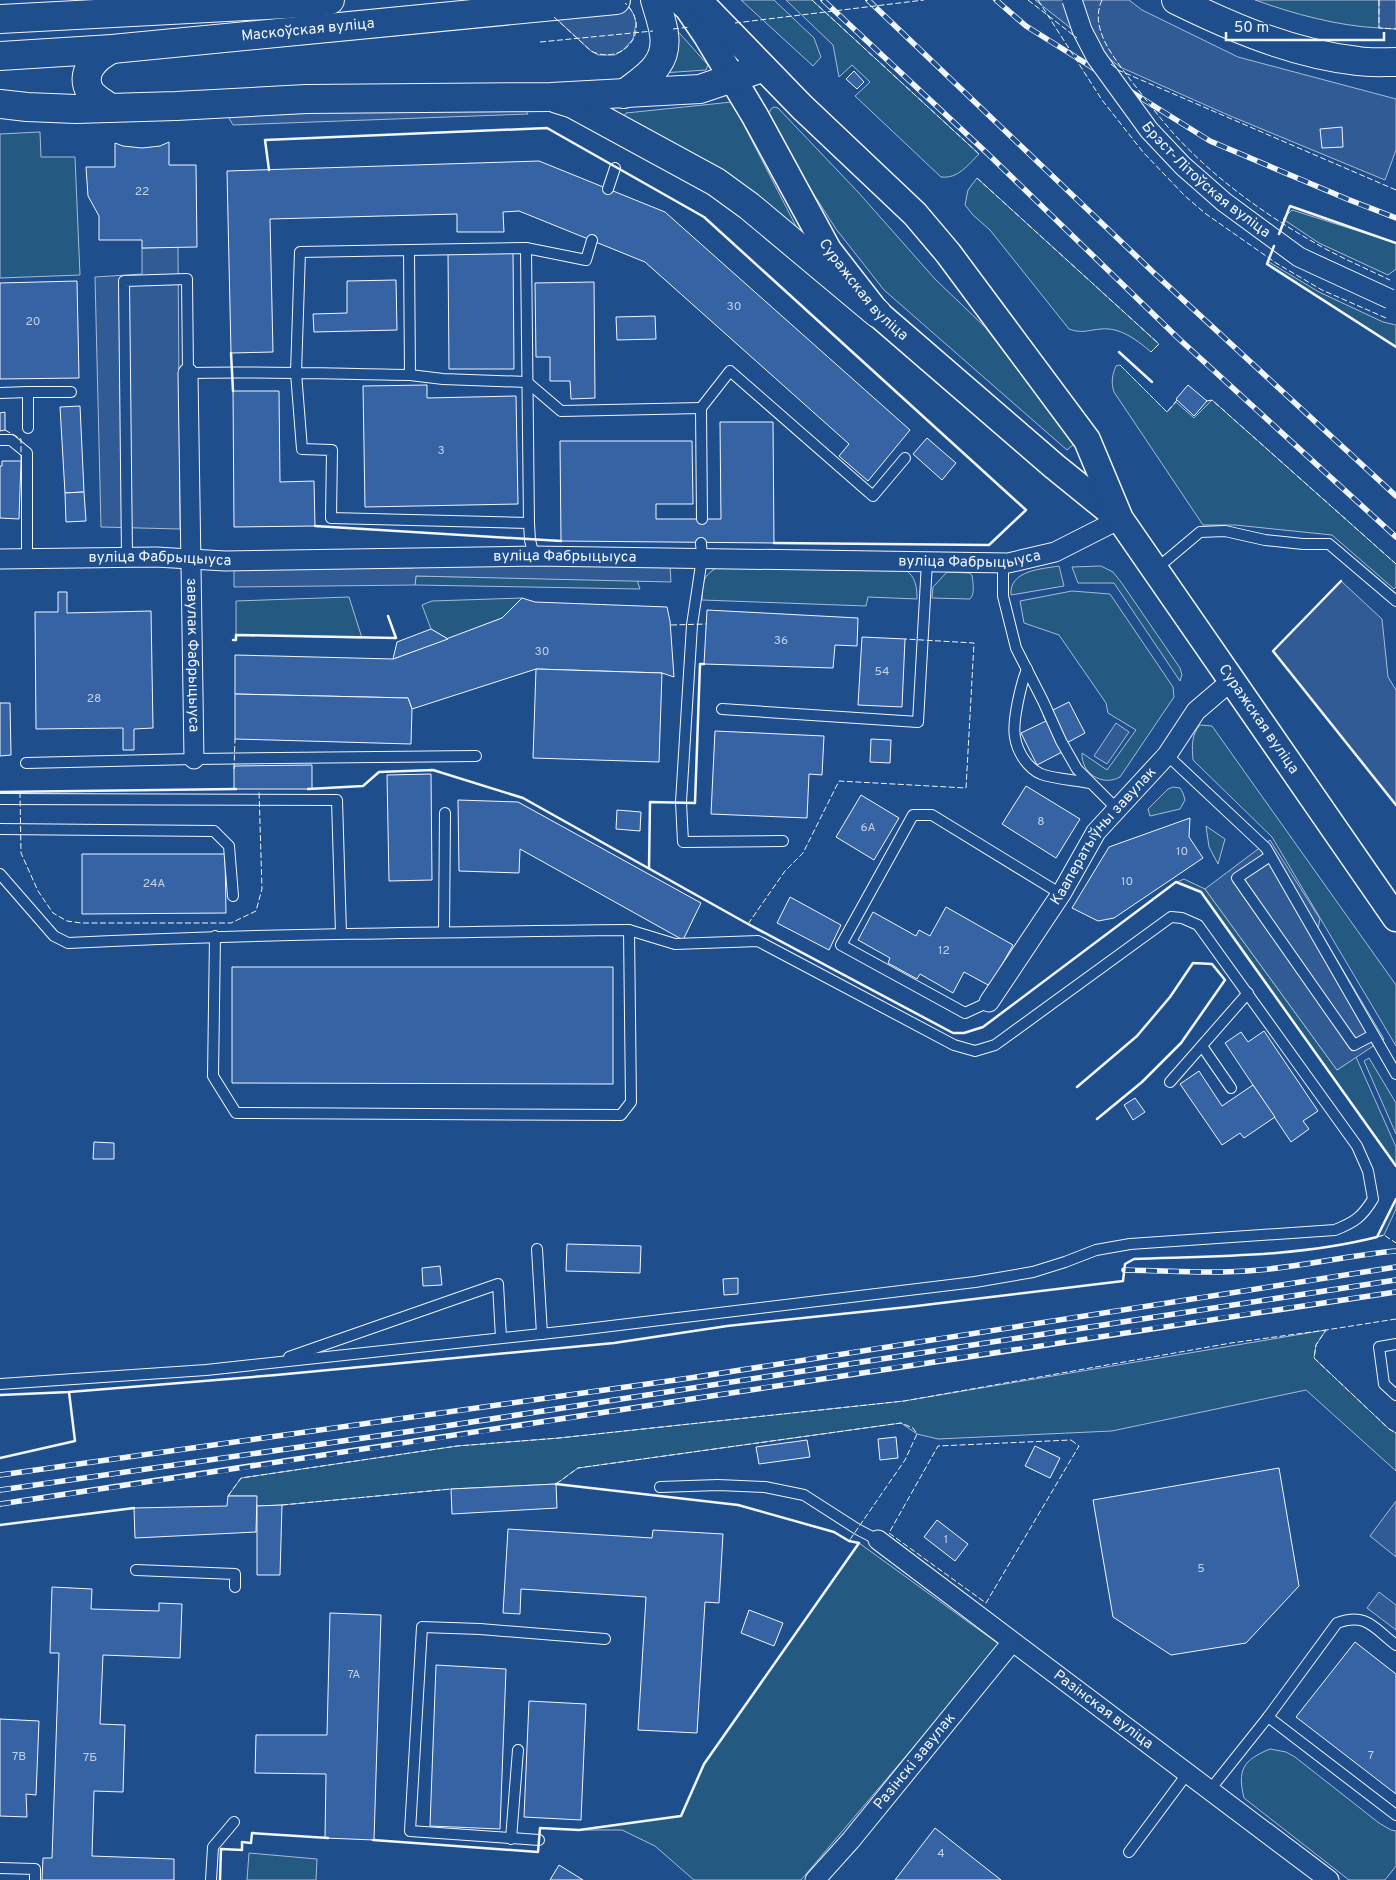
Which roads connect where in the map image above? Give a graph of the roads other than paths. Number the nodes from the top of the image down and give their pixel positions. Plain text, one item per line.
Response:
1 (113, 0) edge
2 (616, 0) edge
3 (655, 0) edge
4 (679, 0) edge
5 (698, 0) edge
6 (1072, 0) edge
7 (1176, 0) edge
8 (305, 1) edge
9 (77, 15) junction
10 (0, 19) edge
11 (112, 49) junction
12 (0, 56) edge
13 (1396, 62) edge
14 (762, 68) junction
15 (732, 78) junction
16 (624, 94) junction
17 (551, 97) junction
18 (0, 104) edge
19 (110, 108) junction
20 (615, 168) dead end
21 (608, 190) dead end
22 (592, 240) dead end
23 (526, 248) junction
24 (409, 250) junction
25 (1393, 299) edge
26 (877, 313) junction
27 (188, 373) junction
28 (296, 373) junction
29 (410, 375) junction
30 (527, 382) junction
31 (28, 392) junction
32 (71, 392) dead end
33 (0, 393) edge
34 (701, 408) junction
35 (28, 428) dead end
36 (0, 440) edge
37 (905, 458) dead end
38 (702, 519) dead end
39 (1120, 519) junction
40 (529, 523) junction
41 (702, 551) junction
42 (534, 556) junction
43 (127, 558) junction
44 (0, 559) edge
45 (27, 559) junction
46 (191, 559) junction
47 (927, 562) junction
48 (1003, 563) junction
49 (1156, 570) junction
50 (1396, 601) edge
51 (1027, 669) junction
52 (1231, 681) junction
53 (722, 709) dead end
54 (1167, 755) junction
55 (476, 756) dead end
56 (194, 759) junction
57 (26, 762) dead end
58 (1090, 783) junction
59 (0, 799) edge
60 (1117, 809) junction
61 (445, 813) dead end
62 (0, 829) edge
63 (783, 841) dead end
64 (1270, 856) junction
65 (0, 874) edge
66 (1061, 894) junction
67 (233, 896) dead end
68 (1396, 918) edge
69 (629, 930) junction
70 (444, 932) junction
71 (341, 933) junction
72 (215, 936) junction
73 (1248, 993) junction
74 (988, 1002) joint
75 (1374, 1034) junction
76 (1202, 1046) junction
77 (1396, 1074) edge
78 (1170, 1082) dead end
79 (1231, 1088) dead end
80 (536, 1249) dead end
81 (542, 1334) junction
82 (501, 1338) junction
83 (1396, 1344) edge
84 (273, 1363) junction
85 (0, 1384) edge
86 (1396, 1395) edge
87 (660, 1487) dead end
88 (878, 1540) joint
89 (136, 1570) dead end
90 (235, 1587) dead end
91 (605, 1639) dead end
92 (1012, 1642) junction
93 (1396, 1645) edge
94 (1268, 1717) junction
95 (518, 1750) dead end
96 (1187, 1774) junction
97 (1209, 1791) junction
98 (1396, 1815) edge
99 (234, 1822) dead end
100 (511, 1839) junction
101 (539, 1840) dead end
102 (1130, 1852) dead end
103 (0, 1868) edge
104 (35, 1880) edge
105 (211, 1880) edge
106 (815, 1880) edge
107 (1329, 1880) edge

1 - 9 main road
2 - 11 main road, Маскоўская вуліца
3 - 16 main road
4 - 15 main road, Суражская вуліца
5 - 14 main road, Суражская вуліца
6 - 25 street, Брэст-Літоўская вуліца, bridge
7 - 13 main road
8 - 9 main road, Маскоўская вуліца
9 - 10 main road, Маскоўская вуліца
11 - 12 main road, Маскоўская вуліца
11 - 19 main road
14 - 15 main road
14 - 39 main road, Суражская вуліца
15 - 16 main road
15 - 26 main road, Суражская вуліца
16 - 17 main road
17 - 19 main road
17 - 26 main road
18 - 19 main road
20 - 21 lane
22 - 23 lane
23 - 24 lane
23 - 30 lane
24 - 28 lane
24 - 29 lane
26 - 39 main road, Суражская вуліца
27 - 28 lane
27 - 43 lane
27 - 46 street, завулак Фабрыцыуса
28 - 29 lane
28 - 40 lane
29 - 30 lane
30 - 34 lane
30 - 40 lane
31 - 32 lane
31 - 33 lane
31 - 35 lane
34 - 37 lane
34 - 38 lane
36 - 45 lane
39 - 48 street, вуліца Фабрыцыуса
39 - 49 main road, Суражская вуліца
40 - 42 lane
41 - 42 street, вуліца Фабрыцыуса
41 - 47 street, вуліца Фабрыцыуса
41 - 63 lane
42 - 46 street, вуліца Фабрыцыуса
43 - 45 street, вуліца Фабрыцыуса
43 - 46 street, вуліца Фабрыцыуса
44 - 45 street, вуліца Фабрыцыуса
46 - 56 street, завулак Фабрыцыуса
47 - 48 street, вуліца Фабрыцыуса
47 - 53 lane
48 - 51 lane
49 - 50 lane
49 - 52 main road, Суражская вуліца
51 - 58 lane
51 - 58 lane
52 - 54 street, Кааператыўны завулак
52 - 68 main road, Суражская вуліца
54 - 60 street, Кааператыўны завулак
54 - 64 lane
55 - 56 lane
56 - 57 lane
58 - 60 lane
59 - 71 lane
60 - 66 street, Кааператыўны завулак
61 - 70 lane
62 - 67 lane
64 - 75 lane
64 - 75 lane
65 - 72 lane
66 - 74 street, Кааператыўны завулак
66 - 74 lane
69 - 70 lane
69 - 72 lane
69 - 73 lane
70 - 71 lane
71 - 72 lane
73 - 76 lane
73 - 81 lane
75 - 77 lane
76 - 78 lane
76 - 79 lane
80 - 81 lane
81 - 82 lane
82 - 84 lane
82 - 84 lane
83 - 86 lane
84 - 85 lane
87 - 88 lane
88 - 92 street, Разінская вуліца
89 - 90 lane
91 - 100 lane
92 - 96 street, Разінская вуліца
92 - 106 street, Разінскі завулак
93 - 94 lane
94 - 97 lane
94 - 98 lane
95 - 100 lane
96 - 97 street, Разінская вуліца
96 - 102 lane
97 - 107 street, Разінская вуліца
99 - 105 lane
100 - 101 lane
103 - 104 lane

